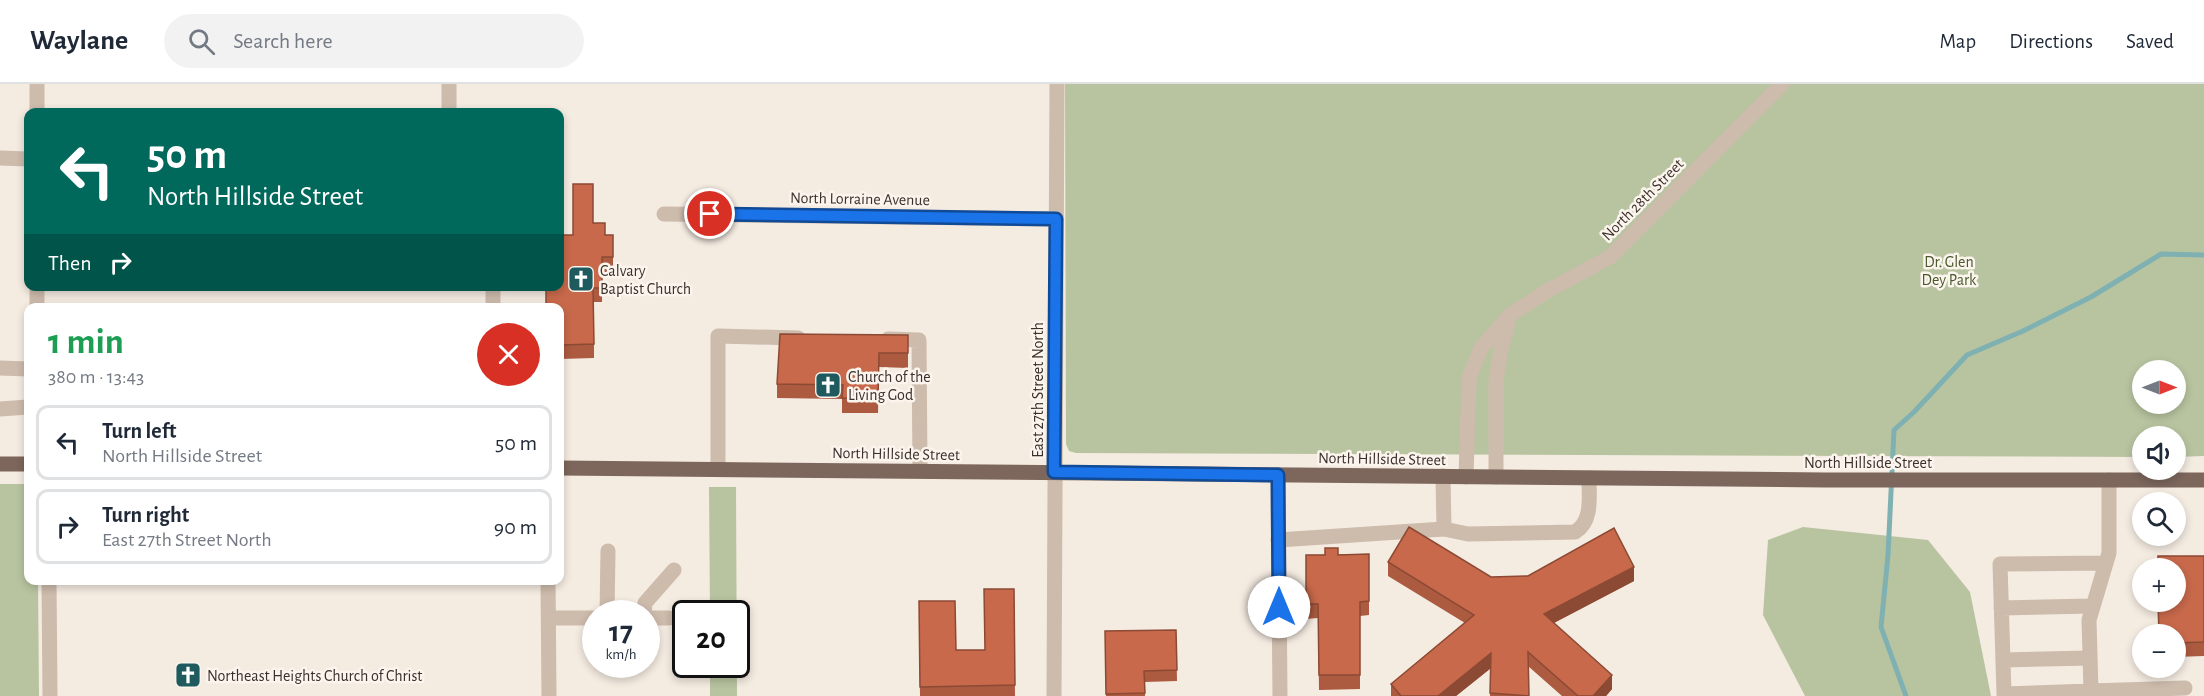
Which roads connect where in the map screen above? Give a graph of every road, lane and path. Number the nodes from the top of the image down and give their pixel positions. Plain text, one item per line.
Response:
1 (37, 84) edge
2 (449, 84) edge
3 (1057, 84) edge
4 (1782, 84) edge
5 (37, 108) edge
6 (449, 108) edge
7 (0, 158) edge
8 (24, 159) edge
9 (664, 214) dead end
10 (1056, 219) junction
11 (1510, 315) junction
12 (812, 338) edge
13 (871, 339) edge
14 (0, 368) edge
15 (24, 369) edge
16 (24, 407) edge
17 (0, 409) edge
18 (0, 464) edge
19 (24, 464) edge
20 (564, 468) edge
21 (718, 470) junction
22 (920, 471) junction
23 (1054, 472) junction
24 (1278, 475) junction
25 (1443, 476) junction
26 (1466, 477) junction
27 (1496, 477) junction
28 (1589, 478) junction
29 (2109, 480) junction
30 (2204, 480) edge
31 (1444, 529) junction
32 (1278, 540) junction
33 (608, 551) dead end
34 (2106, 563) junction
35 (674, 570) dead end
36 (49, 585) edge
37 (548, 585) edge
38 (608, 600) edge
39 (648, 600) edge
40 (2093, 606) junction
41 (2001, 608) junction
42 (549, 618) junction
43 (582, 618) edge
44 (660, 618) edge
45 (669, 618) dead end
46 (2090, 658) junction
47 (2002, 660) junction
48 (2185, 688) dead end
49 (2091, 691) junction
50 (50, 696) edge
51 (549, 696) edge
52 (1054, 696) edge
53 (1280, 696) edge

1 - 5 street
2 - 6 street
3 - 10 street, East 27th Street North
4 - 11 street, North 28th Street
7 - 8 street
9 - 10 street, North Lorraine Avenue
10 - 23 street, East 27th Street North
11 - 26 street, North 28th Street
11 - 27 street
12 - 21 street
13 - 22 street
14 - 15 street
16 - 17 street
18 - 19 main road
20 - 21 main road, North Hillside Street
21 - 22 main road, North Hillside Street
22 - 23 main road, North Hillside Street
23 - 24 main road, North Hillside Street
23 - 52 street, East 27th Street North
24 - 25 main road, North Hillside Street
24 - 32 street
25 - 26 main road, North Hillside Street
25 - 31 street
26 - 27 main road, North Hillside Street
27 - 28 main road, North Hillside Street
28 - 29 main road, North Hillside Street
28 - 31 street
29 - 30 main road, North Hillside Street
29 - 34 street
31 - 32 street
32 - 53 street
33 - 38 street
34 - 40 street
34 - 41 street
35 - 39 street
36 - 50 street
37 - 42 street
40 - 41 street
40 - 46 street
41 - 47 street
42 - 43 street
42 - 51 street
44 - 45 street
46 - 47 street
46 - 49 street
47 - 49 street
48 - 49 street

